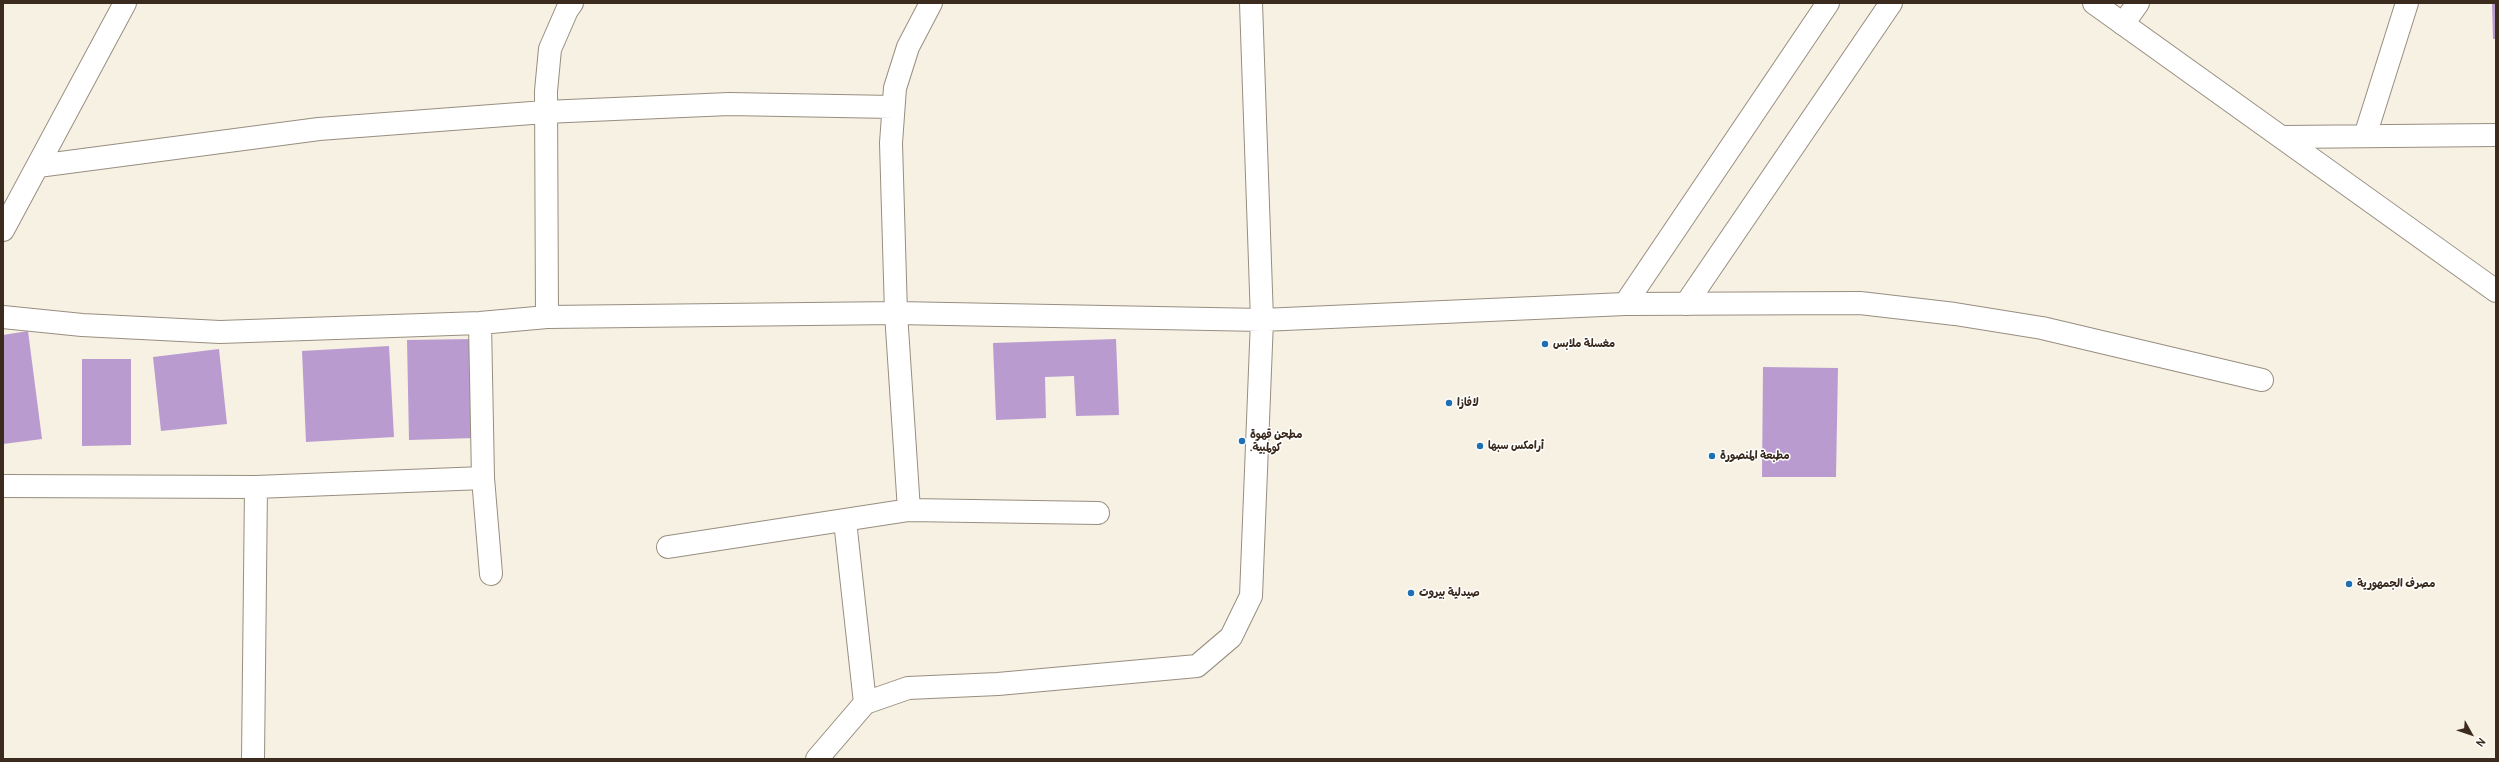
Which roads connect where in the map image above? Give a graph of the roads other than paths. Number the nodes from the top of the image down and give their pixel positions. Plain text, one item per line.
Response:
1 (125, 3) edge
2 (931, 3) edge
3 (1251, 3) edge
4 (1828, 3) edge
5 (1891, 3) edge
6 (2094, 3) edge
7 (2138, 3) edge
8 (2407, 3) edge
9 (567, 5) edge
10 (2123, 24) junction
11 (893, 107) junction
12 (545, 112) junction
13 (2496, 135) edge
14 (2365, 136) junction
15 (2284, 138) junction
16 (38, 166) junction
17 (3, 230) edge
18 (2496, 291) edge
19 (1625, 304) junction
20 (1686, 304) junction
21 (896, 313) junction
22 (3, 316) edge
23 (547, 317) junction
24 (1262, 320) junction
25 (480, 323) junction
26 (2262, 380) dead end
27 (483, 478) junction
28 (3, 486) edge
29 (256, 487) junction
30 (909, 510) junction
31 (1098, 513) dead end
32 (845, 521) junction
33 (668, 548) dead end
34 (491, 574) dead end
35 (865, 703) junction
36 (253, 759) edge
37 (817, 759) edge

1 - 16 street
2 - 11 street
3 - 24 street
4 - 19 street
5 - 20 street
6 - 10 street
7 - 10 street
8 - 14 street
9 - 12 street
10 - 15 street
11 - 12 street
11 - 21 street
12 - 16 street
12 - 23 street
13 - 14 street
14 - 15 street
15 - 18 street
16 - 17 street
19 - 20 street
19 - 24 street
20 - 26 street
21 - 23 street
21 - 24 street
21 - 30 street
22 - 25 street
23 - 25 street
24 - 35 street
25 - 27 street
27 - 29 street
27 - 34 street
28 - 29 street
29 - 36 street
30 - 31 street
30 - 32 street
32 - 33 street
32 - 35 street
35 - 37 street

